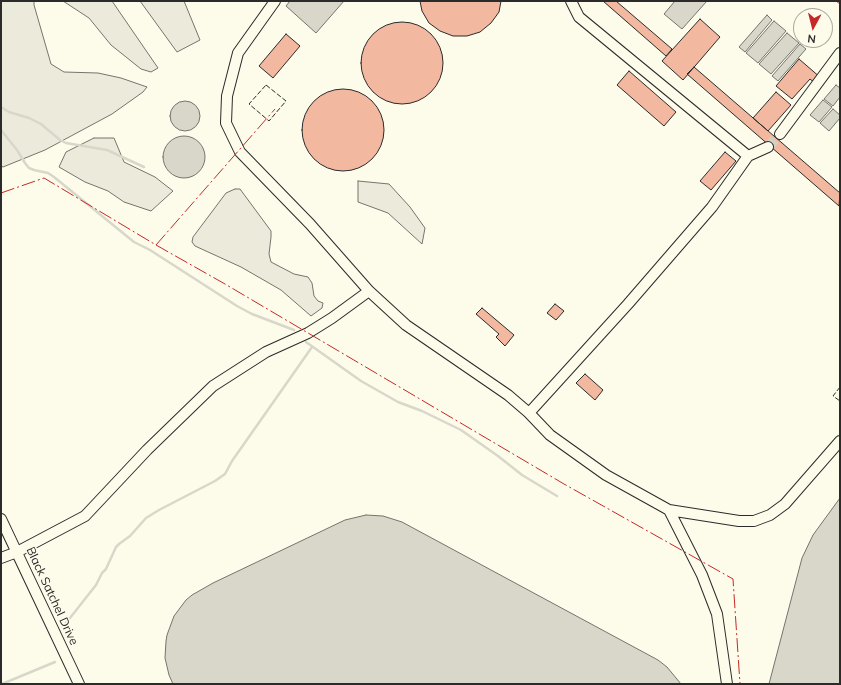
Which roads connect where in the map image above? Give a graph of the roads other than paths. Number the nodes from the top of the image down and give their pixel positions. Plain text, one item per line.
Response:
1 (275, 1) edge
2 (572, 1) edge
3 (840, 53) edge
4 (780, 134) tunnel mouth
5 (768, 147) tunnel mouth
6 (748, 156) junction
7 (369, 291) junction
8 (529, 413) junction
9 (840, 441) edge
10 (669, 510) junction
11 (1, 518) edge
12 (17, 552) junction
13 (1, 558) edge
14 (79, 684) edge
15 (727, 684) edge

1 - 7 street
2 - 6 street
3 - 4 street
5 - 6 street
6 - 8 street
7 - 8 street
7 - 12 street
8 - 10 street
9 - 10 street
10 - 15 street
11 - 12 street, Black Satchel Drive
12 - 13 street
12 - 14 street, Black Satchel Drive

